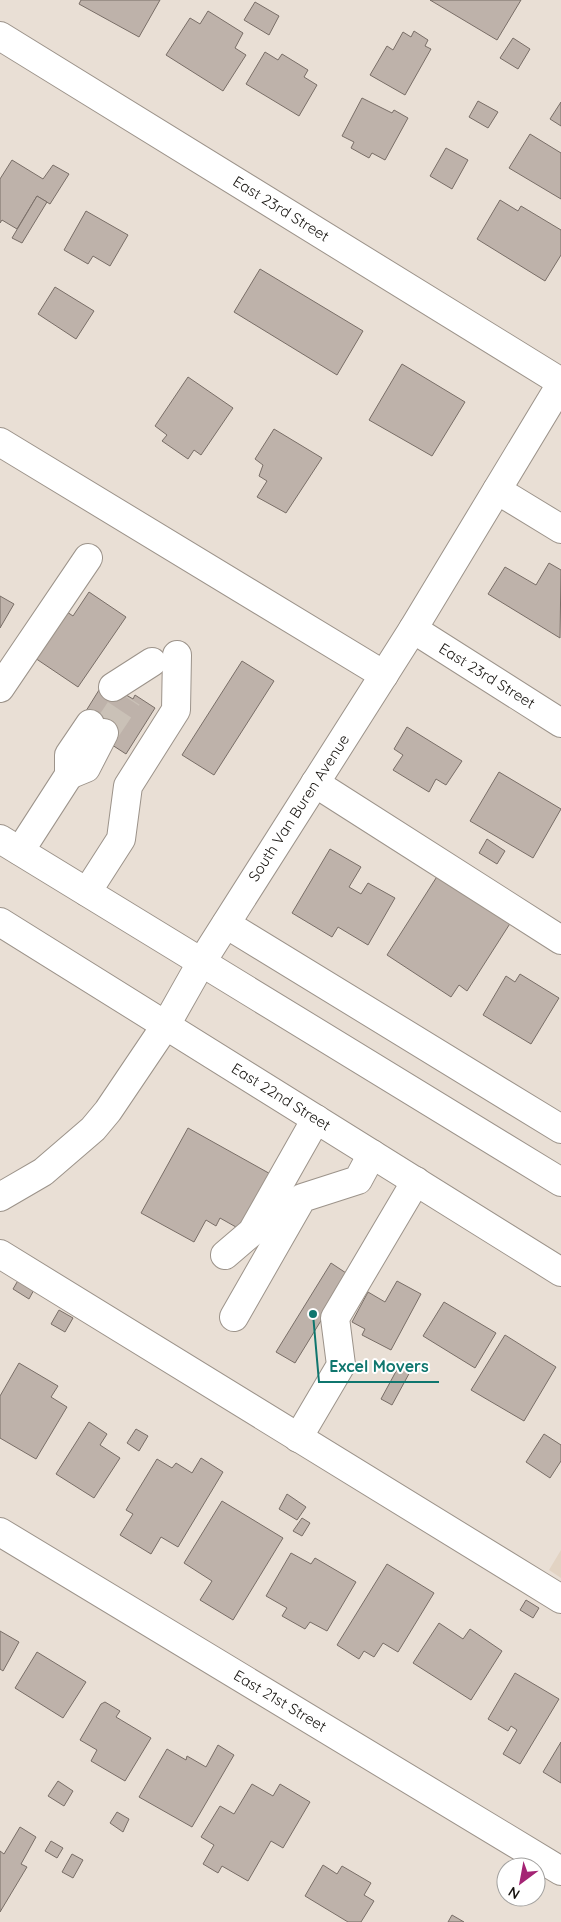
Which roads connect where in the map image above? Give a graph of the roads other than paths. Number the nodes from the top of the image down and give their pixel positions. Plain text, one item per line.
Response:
1 (0, 36) edge
2 (561, 383) edge
3 (0, 442) edge
4 (497, 490) junction
5 (561, 529) edge
6 (88, 558) dead end
7 (413, 630) junction
8 (384, 675) junction
9 (0, 688) edge
10 (121, 692) tunnel mouth
11 (561, 723) edge
12 (97, 728) tunnel mouth
13 (315, 783) junction
14 (10, 845) edge
15 (87, 892) junction
16 (0, 922) edge
17 (226, 924) junction
18 (561, 940) edge
19 (201, 963) junction
20 (166, 1025) junction
21 (316, 1119) junction
22 (561, 1129) edge
23 (372, 1154) junction
24 (416, 1181) junction
25 (561, 1182) edge
26 (0, 1197) edge
27 (0, 1254) edge
28 (225, 1256) dead end
29 (561, 1272) edge
30 (234, 1317) dead end
31 (298, 1438) junction
32 (0, 1532) edge
33 (561, 1599) edge
34 (561, 1870) edge

1 - 2 street, East 23rd Street
2 - 4 street, South Van Buren Avenue
3 - 8 street
4 - 5 street
4 - 7 street, South Van Buren Avenue
6 - 9 street
7 - 8 street, South Van Buren Avenue
7 - 11 street, East 23rd Street
8 - 13 street, South Van Buren Avenue
10 - 15 street
12 - 14 street
13 - 17 street, South Van Buren Avenue
13 - 18 street
14 - 15 street
15 - 19 street
16 - 20 street, East 22nd Street
17 - 19 street, South Van Buren Avenue
17 - 22 street
19 - 20 street, South Van Buren Avenue
19 - 25 street
20 - 21 street, East 22nd Street
20 - 26 street, South Van Buren Avenue
21 - 23 street, East 22nd Street
21 - 28 street
23 - 24 street, East 22nd Street
23 - 30 street
24 - 29 street, East 22nd Street
24 - 31 street
27 - 31 street
31 - 33 street
32 - 34 street, East 21st Street

